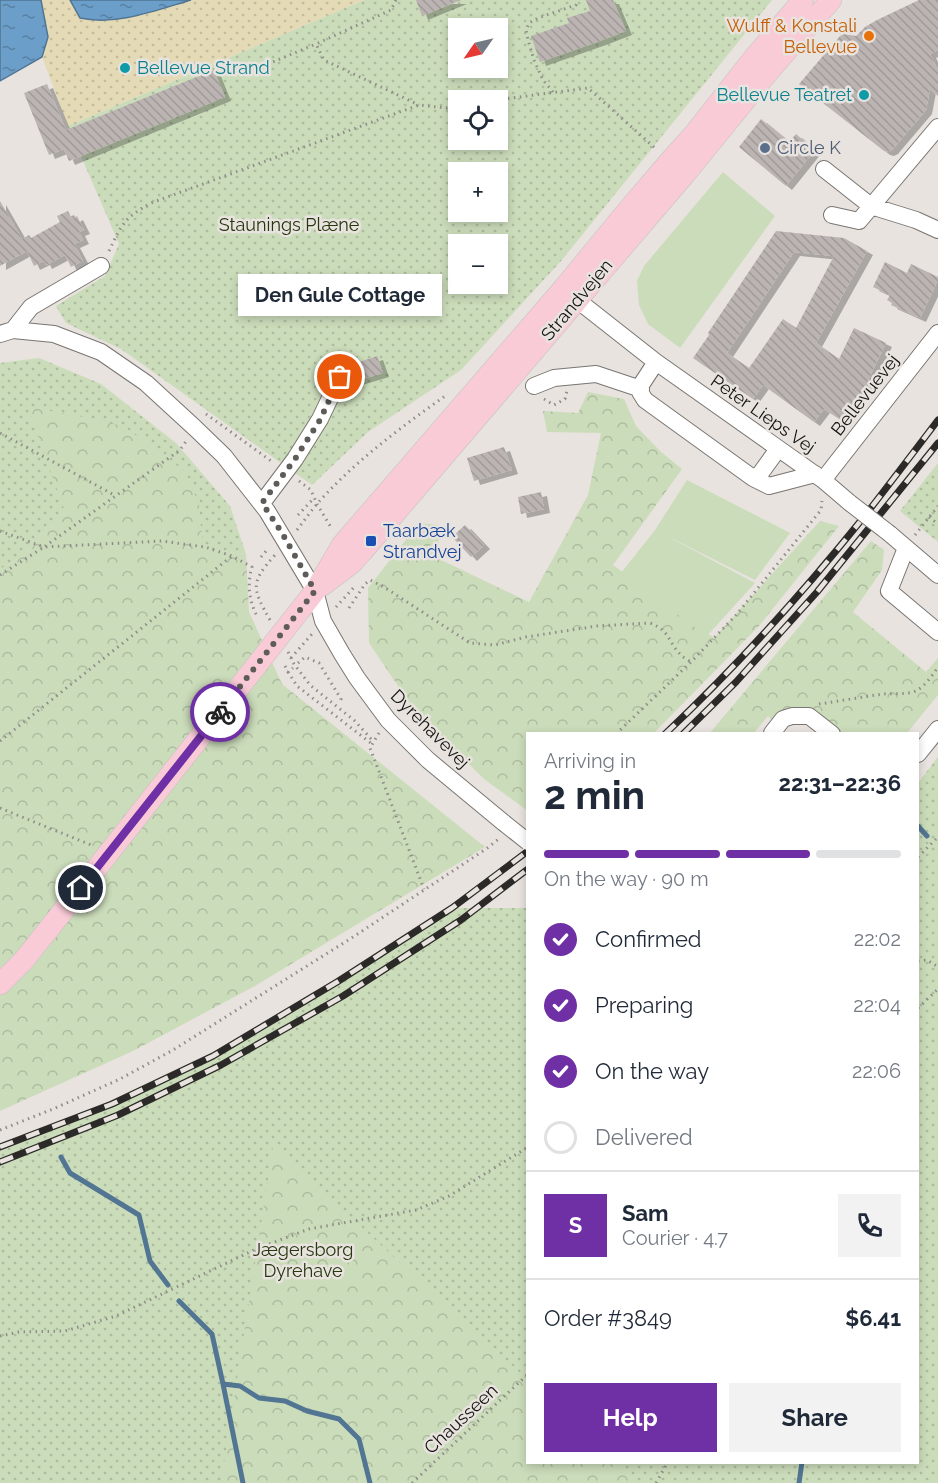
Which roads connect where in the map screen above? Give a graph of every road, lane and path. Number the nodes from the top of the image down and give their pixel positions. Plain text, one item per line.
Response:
1 (396, 0) edge
2 (576, 0) edge
3 (803, 0) edge
4 (831, 0) edge
5 (316, 44) junction
6 (761, 65) junction
7 (251, 71) dead end
8 (553, 92) junction
9 (508, 98) edge
10 (419, 105) junction
11 (448, 108) edge
12 (938, 127) edge
13 (670, 161) junction
14 (824, 169) dead end
15 (871, 206) junction
16 (832, 215) dead end
17 (938, 230) edge
18 (101, 266) joint
19 (571, 295) junction
20 (7, 332) edge
21 (938, 333) edge
22 (656, 362) junction
23 (340, 377) dead end
24 (534, 386) dead end
25 (640, 389) junction
26 (445, 396) dead end
27 (198, 408) dead end
28 (195, 428) junction
29 (0, 433) edge
30 (778, 449) junction
31 (286, 471) junction
32 (819, 477) junction
33 (753, 478) junction
34 (116, 496) junction
35 (314, 498) junction
36 (262, 503) junction
37 (317, 504) junction
38 (937, 508) edge
39 (298, 515) dead end
40 (929, 517) junction
41 (302, 523) dead end
42 (938, 524) edge
43 (0, 531) edge
44 (333, 531) dead end
45 (44, 547) junction
46 (906, 548) junction
47 (268, 549) dead end
48 (232, 556) junction
49 (261, 557) dead end
50 (273, 558) dead end
51 (0, 575) edge
52 (938, 575) edge
53 (361, 579) dead end
54 (315, 591) junction
55 (345, 598) dead end
56 (262, 606) dead end
57 (349, 608) dead end
58 (257, 616) dead end
59 (323, 621) junction
60 (938, 632) edge
61 (690, 662) junction
62 (298, 663) dead end
63 (285, 666) dead end
64 (938, 667) edge
65 (293, 668) dead end
66 (288, 672) junction
67 (339, 702) dead end
68 (814, 705) dead end
69 (938, 729) edge
70 (618, 732) edge
71 (773, 732) edge
72 (829, 732) edge
73 (0, 741) edge
74 (373, 742) junction
75 (919, 753) edge
76 (0, 808) edge
77 (503, 829) junction
78 (938, 837) edge
79 (526, 841) edge
80 (109, 852) junction
81 (919, 856) edge
82 (424, 889) junction
83 (919, 961) edge
84 (938, 968) edge
85 (0, 984) edge
86 (938, 989) edge
87 (919, 1007) edge
88 (0, 1130) edge
89 (526, 1148) edge
90 (0, 1336) edge
91 (526, 1376) edge
92 (667, 1464) edge
93 (412, 1483) edge
94 (656, 1483) edge

1 - 5 path
2 - 8 path
3 - 6 main road, Strandvejen
4 - 6 main road, Strandvejen
5 - 7 path
5 - 10 path
6 - 13 main road, Strandvejen
6 - 19 main road, Strandvejen
8 - 9 path
8 - 13 path
10 - 11 path
10 - 18 path
12 - 15 street
13 - 19 main road, Strandvejen
14 - 15 street
15 - 16 street
15 - 17 street
18 - 20 street
19 - 22 street, Peter Lieps Vej
19 - 54 main road, Strandvejen
20 - 28 street
21 - 32 street, Bellevuevej
22 - 25 street
22 - 30 street, Peter Lieps Vej
23 - 31 street
24 - 25 street
25 - 33 street
26 - 37 path
27 - 31 path
28 - 34 path
28 - 36 street
29 - 34 path
30 - 32 street, Peter Lieps Vej
30 - 33 street
31 - 35 path
31 - 36 street
32 - 33 street
32 - 46 street, Peter Lieps Vej, bridge
32 - 61 path
34 - 45 path
35 - 37 path
35 - 39 path
36 - 54 street
37 - 41 path
37 - 44 path
38 - 40 path
40 - 42 path
40 - 46 path
43 - 45 path
45 - 48 path
45 - 51 path
46 - 52 street, Peter Lieps Vej
46 - 60 street
47 - 49 path
48 - 58 path
48 - 73 path
50 - 56 path
53 - 55 path
54 - 59 street, Dyrehavevej
54 - 80 main road, Strandvejen
57 - 61 path
59 - 74 path
59 - 77 street, Dyrehavevej
61 - 70 path
62 - 67 path
63 - 66 path
64 - 68 path
65 - 66 path
66 - 74 path
69 - 75 street
71 - 72 street
74 - 82 path
76 - 80 path
77 - 79 street, Dyrehavevej, bridge
77 - 82 path
78 - 81 path
80 - 85 main road, Strandvejen
82 - 88 path
83 - 84 path
86 - 87 path
89 - 90 path
91 - 93 path, Chausseen
92 - 94 path

